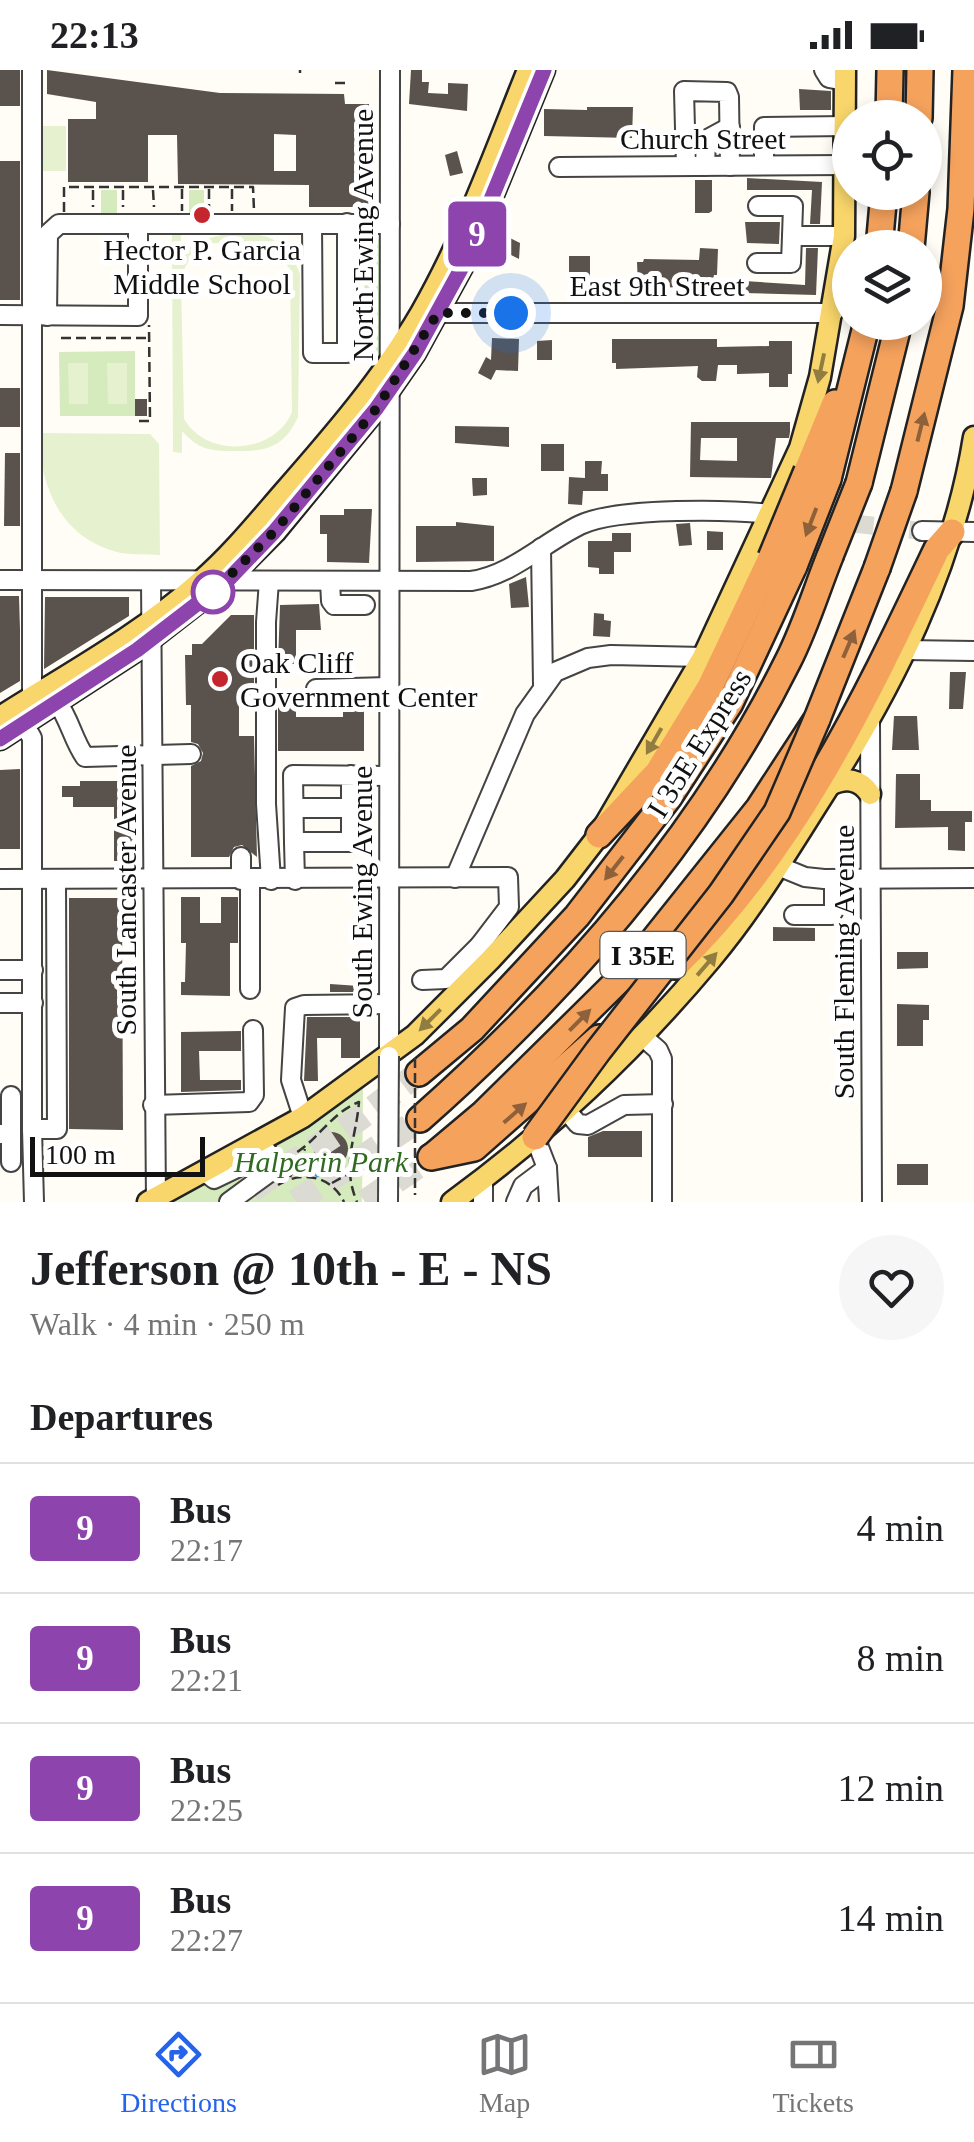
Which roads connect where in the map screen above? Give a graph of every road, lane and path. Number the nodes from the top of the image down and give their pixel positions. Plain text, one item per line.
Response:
1 (32, 70) edge
2 (390, 70) edge
3 (528, 70) edge
4 (544, 70) edge
5 (824, 70) edge
6 (890, 70) edge
7 (920, 70) edge
8 (966, 70) edge
9 (845, 75) edge
10 (335, 83) dead end
11 (346, 83) dead end
12 (845, 100) edge
13 (889, 100) edge
14 (919, 100) edge
15 (832, 126) edge
16 (730, 127) junction
17 (974, 160) edge
18 (499, 162) junction
19 (764, 165) junction
20 (832, 165) edge
21 (696, 166) junction
22 (730, 166) junction
23 (559, 167) dead end
24 (93, 187) junction
25 (123, 187) junction
26 (153, 187) junction
27 (182, 187) junction
28 (209, 187) junction
29 (232, 187) junction
30 (758, 206) dead end
31 (254, 210) dead end
32 (64, 224) junction
33 (94, 224) junction
34 (138, 224) junction
35 (182, 224) junction
36 (209, 224) junction
37 (232, 224) junction
38 (312, 224) junction
39 (347, 224) junction
40 (390, 224) junction
41 (792, 236) junction
42 (832, 236) edge
43 (757, 263) dead end
44 (950, 306) junction
45 (429, 313) junction
46 (832, 313) edge
47 (0, 315) edge
48 (39, 315) junction
49 (144, 317) junction
50 (832, 317) edge
51 (61, 338) dead end
52 (149, 338) junction
53 (863, 340) edge
54 (894, 340) edge
55 (389, 362) junction
56 (389, 392) junction
57 (138, 422) dead end
58 (974, 437) edge
59 (317, 468) junction
60 (776, 515) junction
61 (922, 531) tunnel mouth
62 (963, 532) edge
63 (542, 548) junction
64 (783, 562) junction
65 (0, 580) edge
66 (32, 580) junction
67 (202, 580) junction
68 (228, 580) junction
69 (151, 581) junction
70 (270, 581) junction
71 (330, 581) junction
72 (388, 581) junction
73 (365, 605) dead end
74 (151, 630) junction
75 (905, 650) junction
76 (974, 651) edge
77 (703, 657) junction
78 (543, 685) junction
79 (388, 688) junction
80 (316, 689) dead end
81 (32, 697) junction
82 (57, 702) junction
83 (0, 717) edge
84 (817, 719) junction
85 (870, 722) junction
86 (24, 724) junction
87 (0, 738) edge
88 (192, 754) dead end
89 (152, 755) junction
90 (351, 775) junction
91 (388, 776) junction
92 (830, 785) junction
93 (870, 794) junction
94 (294, 808) junction
95 (351, 808) junction
96 (599, 835) junction
97 (294, 842) junction
98 (241, 857) dead end
99 (778, 866) junction
100 (456, 878) junction
101 (872, 878) junction
102 (974, 878) edge
103 (153, 879) junction
104 (388, 879) junction
105 (834, 879) junction
106 (0, 880) edge
107 (32, 880) junction
108 (56, 880) junction
109 (245, 880) junction
110 (271, 880) junction
111 (295, 880) junction
112 (794, 915) dead end
113 (485, 952) junction
114 (0, 970) edge
115 (32, 970) junction
116 (422, 980) dead end
117 (250, 989) dead end
118 (33, 1003) junction
119 (0, 1004) edge
120 (388, 1004) junction
121 (253, 1030) dead end
122 (642, 1036) junction
123 (388, 1056) junction
124 (417, 1065) joint
125 (11, 1096) dead end
126 (663, 1104) junction
127 (153, 1105) junction
128 (566, 1110) junction
129 (303, 1117) junction
130 (420, 1119) tunnel mouth
131 (32, 1129) junction
132 (6, 1134) edge
133 (535, 1137) junction
134 (305, 1148) junction
135 (366, 1151) dead end
136 (269, 1152) junction
137 (11, 1162) dead end
138 (281, 1172) dead end
139 (348, 1174) junction
140 (548, 1175) junction
141 (289, 1178) junction
142 (484, 1179) junction
143 (280, 1183) junction
144 (331, 1184) junction
145 (267, 1191) dead end
146 (415, 1195) dead end
147 (153, 1201) edge
148 (345, 1201) edge
149 (34, 1202) edge
150 (230, 1202) edge
151 (357, 1202) edge
152 (388, 1202) edge
153 (452, 1202) edge
154 (483, 1202) edge
155 (516, 1202) edge
156 (549, 1202) edge
157 (662, 1202) edge
158 (872, 1202) edge

1 - 48 street
2 - 40 street, North Ewing Avenue
3 - 18 main road
4 - 18 main road
5 - 9 street
6 - 13 highway
7 - 14 highway
8 - 44 highway, I 35E
9 - 12 main road
10 - 11 path
15 - 19 street
16 - 21 street
16 - 21 street
16 - 22 street
17 - 44 highway
18 - 45 main road
19 - 20 street, Church Street
19 - 22 street, Church Street
21 - 22 street, Church Street
21 - 23 street, Church Street
24 - 25 path
24 - 32 path
24 - 33 path
25 - 26 path
25 - 34 path
26 - 27 path
26 - 34 path
27 - 28 path
27 - 35 path
28 - 29 path
28 - 36 path
29 - 31 path
29 - 37 path
30 - 41 street
32 - 33 street
32 - 48 street
33 - 34 street
34 - 35 street
34 - 49 street
35 - 36 street
36 - 37 street
37 - 38 street
38 - 39 street
38 - 39 street
39 - 40 street
40 - 55 street, North Ewing Avenue
41 - 42 street
41 - 43 street
84 -> 44 highway, I 35E, bridge
45 - 46 street, East 9th Street
45 - 55 main road
45 - 56 main road
47 - 48 street
48 - 49 street
48 - 66 street
49 - 52 path
50 -> 60 main road
51 - 52 path
52 - 57 path
53 -> 64 highway, I 35E, bridge
54 - 130 highway, I 35E Express, bridge
55 - 56 street, North Ewing Avenue
55 - 59 main road
56 - 59 main road
56 - 72 street, North Ewing Avenue
58 - 62 main road
59 - 67 main road
59 - 68 main road
60 - 63 street
60 - 77 main road
61 - 62 street
62 - 75 main road
62 - 84 highway, I 35E
63 - 72 street
63 - 78 street
64 - 96 highway
64 -> 124 highway, I 35E
65 - 66 street
66 - 69 street
66 - 81 street
67 - 68 street
67 - 69 street
67 - 74 main road
68 - 70 street
68 - 74 main road
69 - 74 street, South Lancaster Avenue
70 - 71 street
70 - 110 street
71 - 72 street
71 - 73 street
72 - 79 street, South Ewing Avenue
74 - 81 main road
74 - 82 main road
74 - 89 street, South Lancaster Avenue
75 - 76 street
75 - 85 main road
77 - 78 street
77 -> 96 main road
78 - 100 street
79 - 80 street
79 - 91 street, South Ewing Avenue
81 - 83 main road
82 - 86 main road
82 - 89 street
84 - 133 highway, bridge
85 - 92 main road
85 - 93 street, South Fleming Avenue
86 - 87 main road
86 - 107 street
88 - 89 street
89 - 103 street, South Lancaster Avenue
90 - 91 street
90 - 94 street
90 - 95 street
91 - 104 street, South Ewing Avenue
92 - 93 main road
92 - 99 main road
93 - 101 street, South Fleming Avenue
94 - 95 street
94 - 97 street
95 - 97 street
96 - 113 main road
97 - 111 street
98 - 109 street
99 - 105 street
122 -> 99 main road
100 - 104 street
100 - 113 street
101 - 102 street
101 - 105 street
101 - 158 street, South Fleming Avenue
103 - 108 street
103 - 109 street
103 - 127 street, South Lancaster Avenue
104 - 111 street
104 - 120 street, South Ewing Avenue
105 - 112 street
106 - 107 street
107 - 108 street
107 - 115 street
108 - 131 street
109 - 110 street
109 - 117 street
110 - 111 street
113 - 116 street
113 -> 123 main road
114 - 115 street
115 - 118 street
118 - 119 street
118 - 131 street
120 - 123 street, South Ewing Avenue
120 - 129 street
121 - 127 street
122 - 126 street
122 - 128 main road
123 - 129 main road
123 - 152 street, South Ewing Avenue, bridge
124 - 146 path, bridge
125 - 132 street
126 - 128 street
126 - 157 street
127 - 147 street, South Lancaster Avenue
128 - 133 main road
129 - 136 main road
131 - 149 street
132 - 137 street
133 - 140 street
133 - 142 main road
134 - 136 path
134 - 139 path
134 - 141 path
135 - 139 path
136 - 147 main road
136 - 150 street
138 - 143 path
139 - 144 path
139 - 151 path
140 - 155 street
140 - 156 street
141 - 143 path
141 - 144 path
142 - 153 main road
142 - 154 street
143 - 145 path
144 - 148 path

